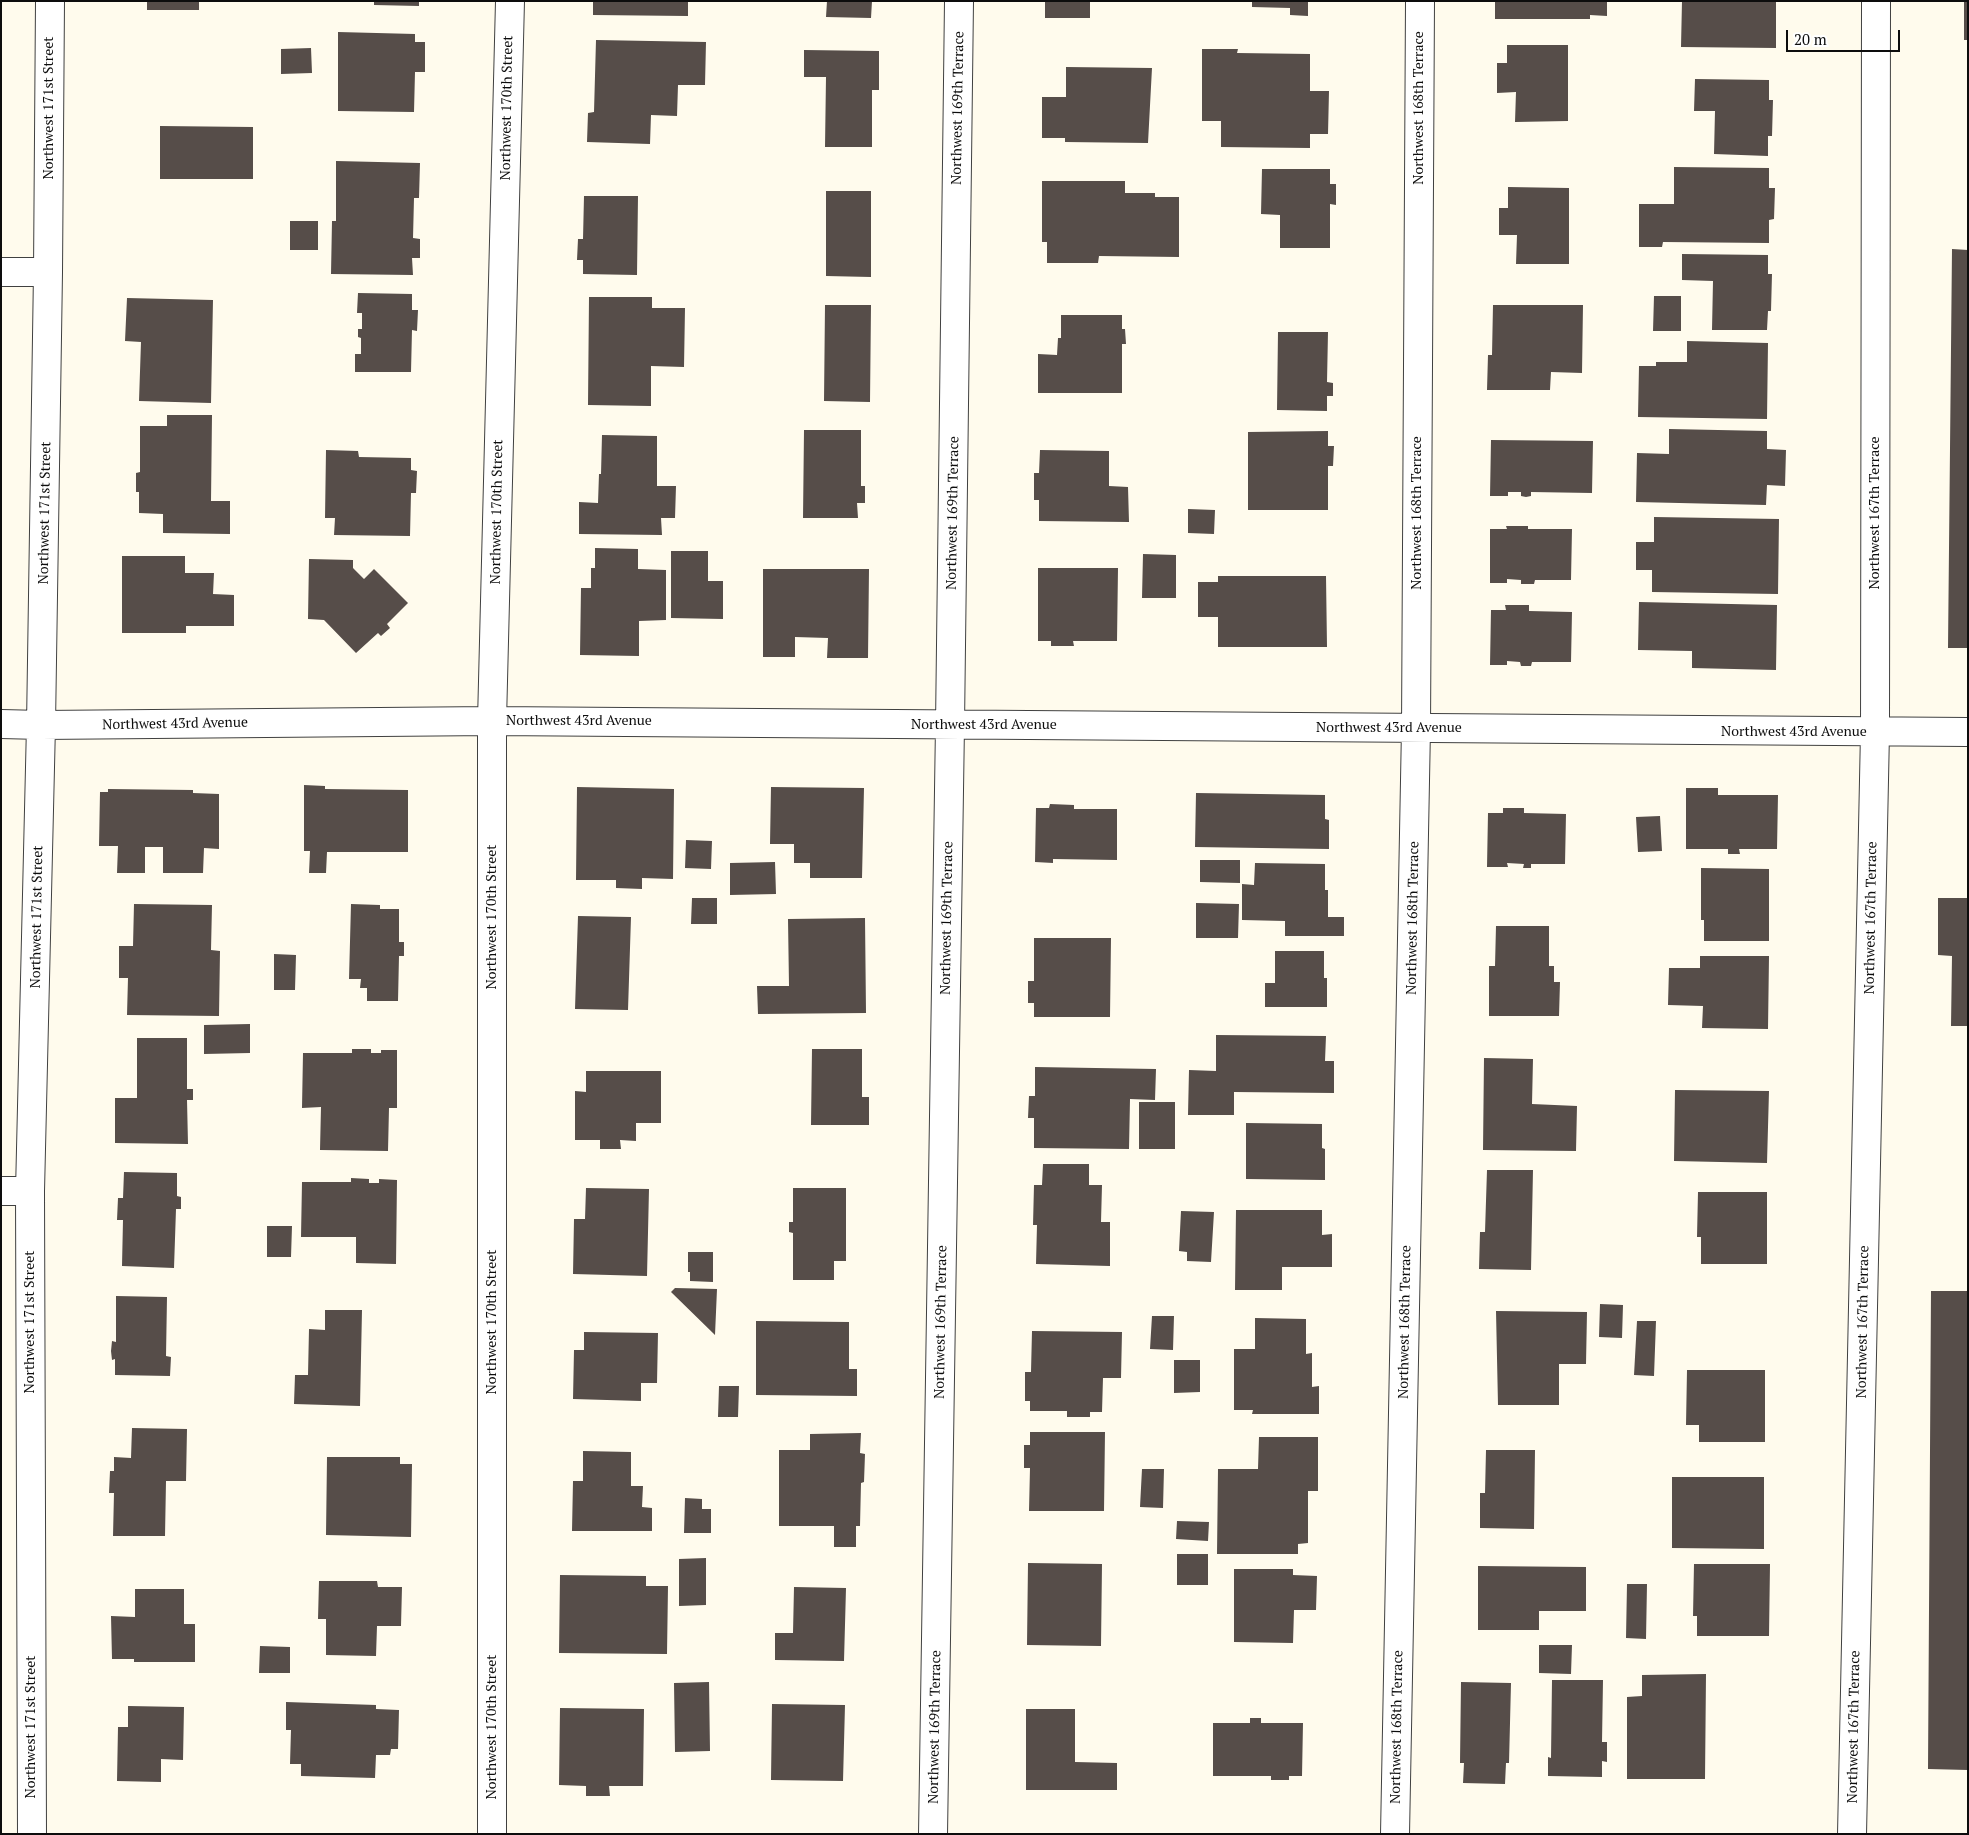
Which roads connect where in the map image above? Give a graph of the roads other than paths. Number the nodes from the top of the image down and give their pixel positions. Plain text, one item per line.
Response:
1 (50, 1) edge
2 (510, 1) edge
3 (959, 1) edge
4 (1420, 1) edge
5 (1876, 1) edge
6 (1, 272) edge
7 (48, 272) junction
8 (492, 721) junction
9 (1, 724) edge
10 (42, 725) junction
11 (950, 725) junction
12 (1416, 728) junction
13 (1875, 732) junction
14 (1968, 732) edge
15 (1, 1191) edge
16 (30, 1191) junction
17 (32, 1834) edge
18 (492, 1834) edge
19 (933, 1834) edge
20 (1395, 1834) edge
21 (1852, 1834) edge

1 - 7 street, Northwest 171st Street
2 - 8 street, Northwest 170th Street
3 - 11 street, Northwest 169th Terrace
4 - 12 street, Northwest 168th Terrace
5 - 13 street, Northwest 167th Terrace
6 - 7 street
7 - 10 street, Northwest 171st Street
8 - 10 street, Northwest 43rd Avenue
8 - 11 street, Northwest 43rd Avenue
8 - 18 street, Northwest 170th Street
9 - 10 street, Northwest 43rd Avenue
10 - 16 street, Northwest 171st Street
11 - 12 street, Northwest 43rd Avenue
11 - 19 street, Northwest 169th Terrace
12 - 13 street, Northwest 43rd Avenue
12 - 20 street, Northwest 168th Terrace
13 - 14 street, Northwest 43rd Avenue
13 - 21 street, Northwest 167th Terrace
15 - 16 street
16 - 17 street, Northwest 171st Street

